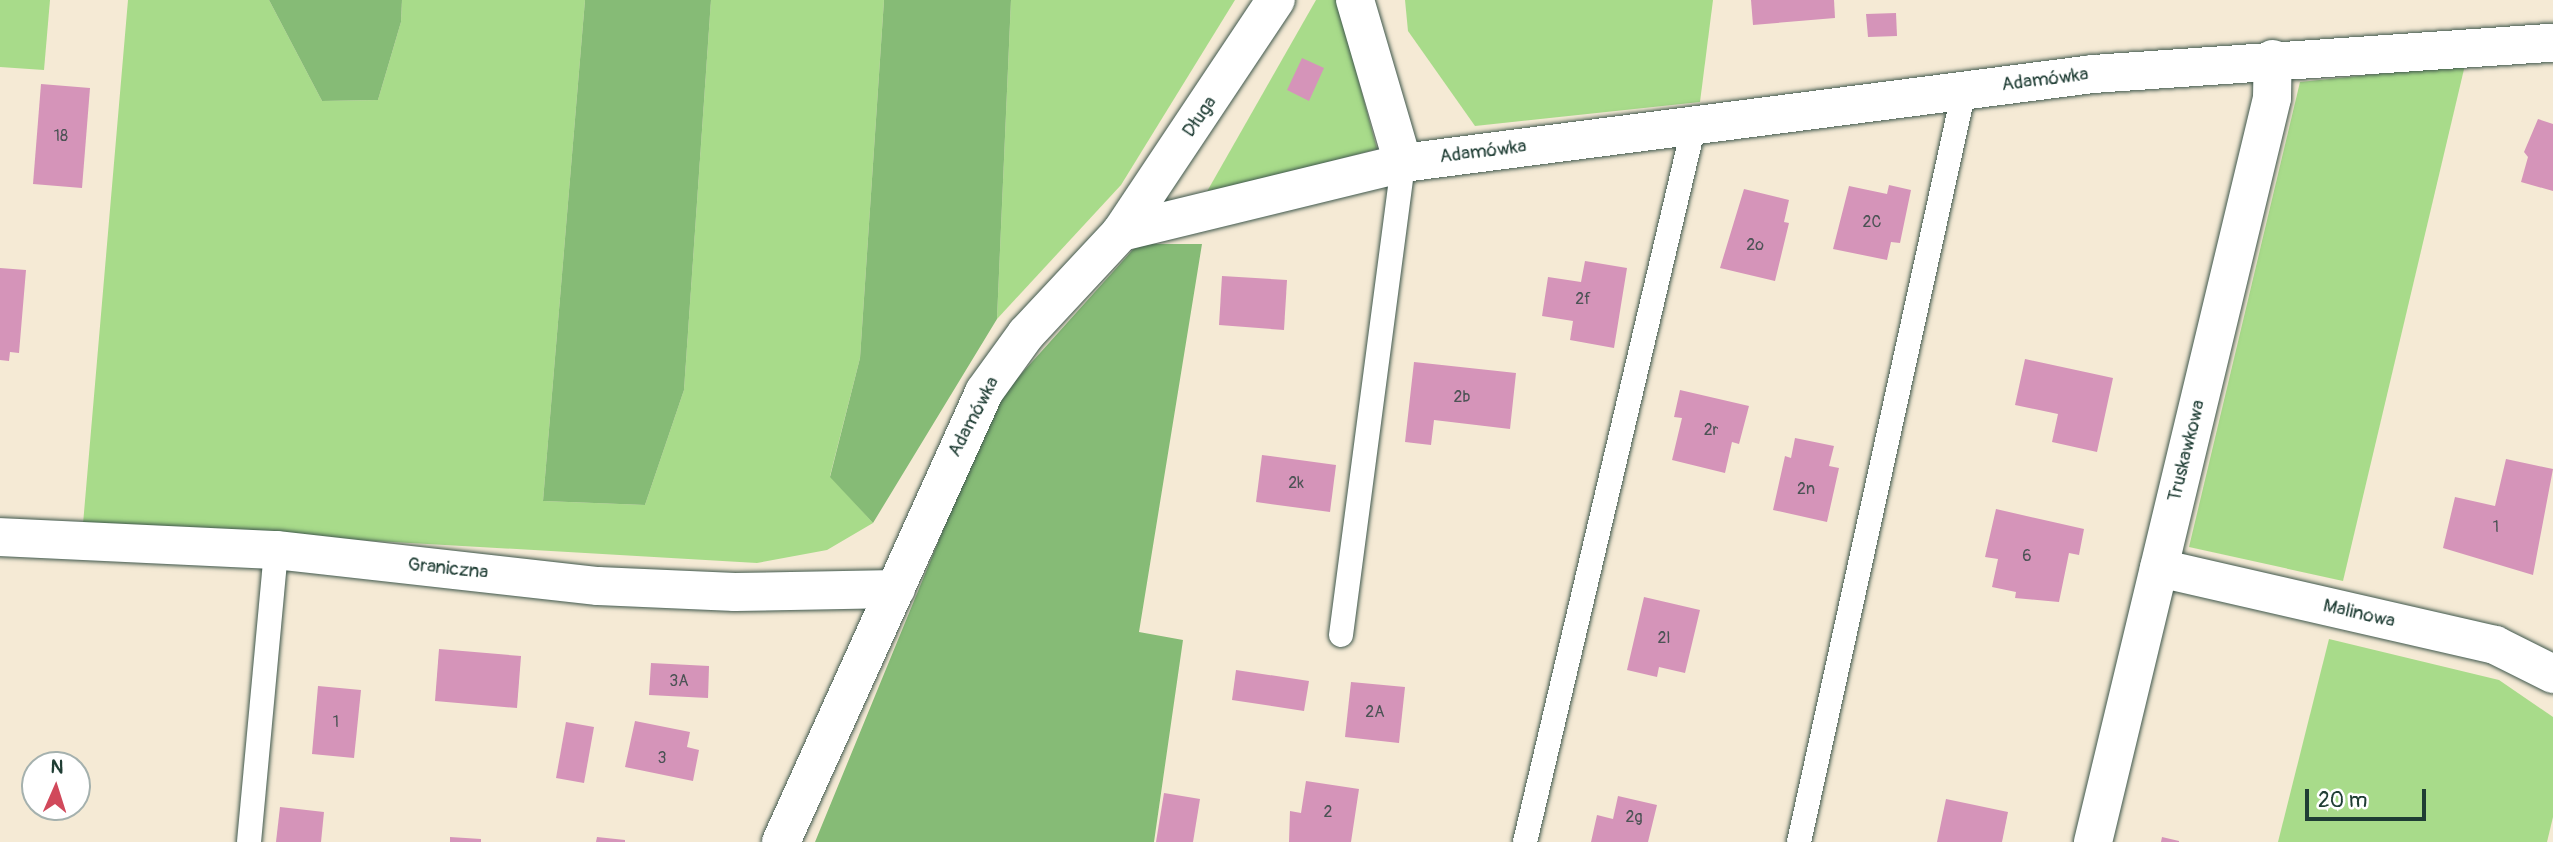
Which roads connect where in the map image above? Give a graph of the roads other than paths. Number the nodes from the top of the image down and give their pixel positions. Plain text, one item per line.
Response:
1 (1276, 0) edge
2 (1355, 0) edge
3 (2553, 43) edge
4 (2273, 59) junction
5 (1964, 90) junction
6 (1694, 125) junction
7 (1403, 163) junction
8 (1121, 232) junction
9 (0, 537) edge
10 (276, 550) junction
11 (2159, 568) junction
12 (896, 589) junction
13 (1342, 635) dead end
14 (2553, 674) edge
15 (249, 842) edge
16 (780, 842) edge
17 (1525, 842) edge
18 (1799, 842) edge
19 (2093, 842) edge

1 - 8 street, Długa
2 - 7 street
3 - 4 street, Adamówka
4 - 5 street, Adamówka
4 - 11 street, Truskawkowa
5 - 6 street, Adamówka
5 - 18 lane
6 - 7 street, Adamówka
6 - 17 lane
7 - 8 street, Adamówka
7 - 13 lane
8 - 12 street, Adamówka
9 - 10 street, Graniczna
10 - 12 street, Graniczna
10 - 15 lane
11 - 14 street, Malinowa
11 - 19 street, Truskawkowa
12 - 16 street, Adamówka

